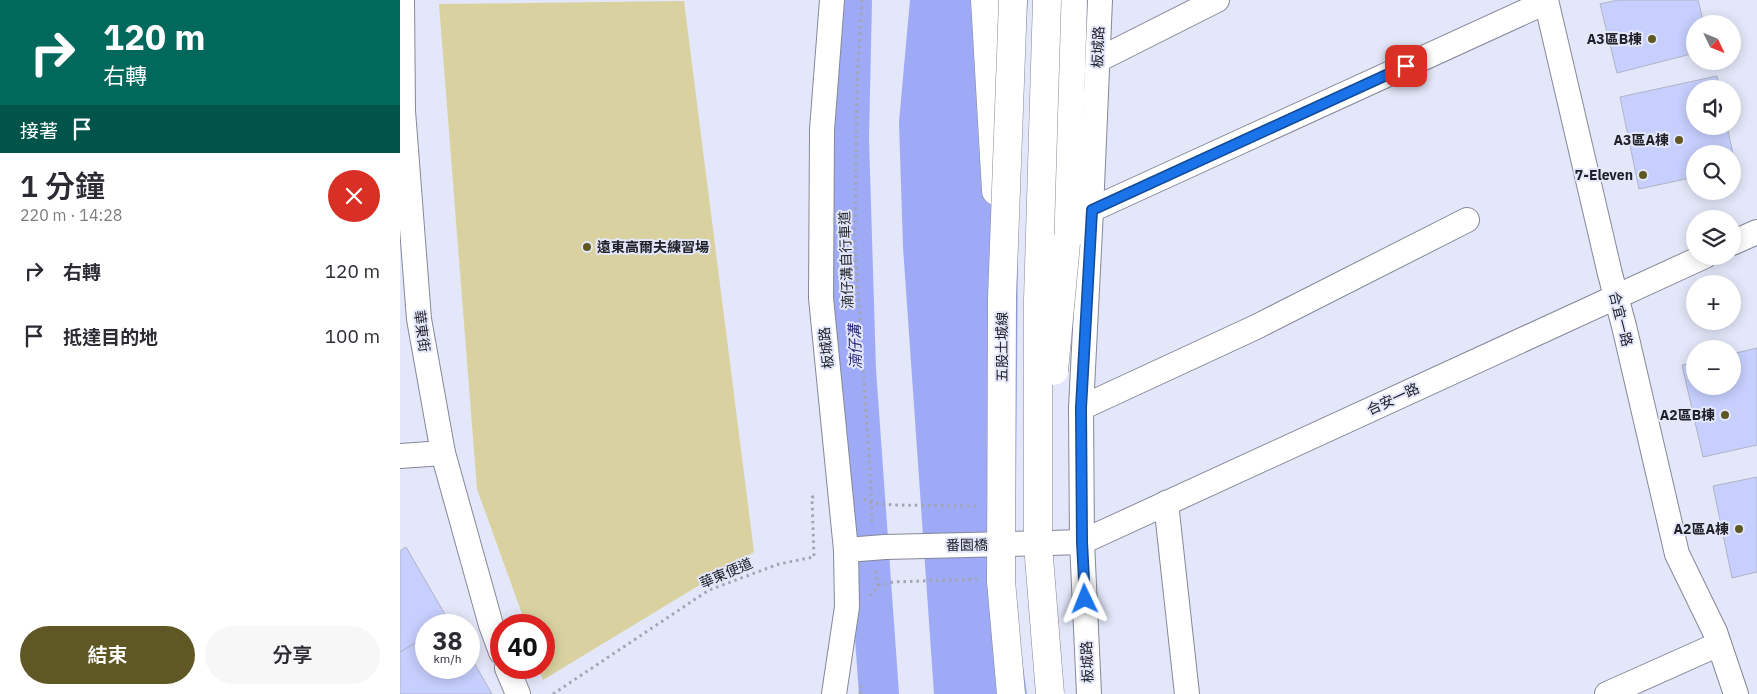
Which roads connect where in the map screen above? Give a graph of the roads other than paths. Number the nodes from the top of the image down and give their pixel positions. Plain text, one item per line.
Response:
1 (402, 0) edge
2 (832, 0) edge
3 (985, 0) edge
4 (1014, 0) edge
5 (1047, 0) edge
6 (1073, 0) edge
7 (1100, 0) edge
8 (1217, 0) edge
9 (1546, 1) edge
10 (1098, 60) junction
11 (1092, 210) junction
12 (1467, 220) dead end
13 (1757, 232) edge
14 (1741, 239) edge
15 (1686, 265) edge
16 (1616, 297) junction
17 (1002, 298) junction
18 (1081, 408) junction
19 (443, 453) junction
20 (400, 456) edge
21 (1166, 503) junction
22 (1082, 542) junction
23 (1044, 544) junction
24 (846, 550) junction
25 (490, 621) edge
26 (1717, 638) junction
27 (512, 679) edge
28 (518, 694) edge
29 (834, 694) edge
30 (1011, 694) edge
31 (1050, 694) edge
32 (1089, 694) edge
33 (1187, 694) edge
34 (1607, 694) edge
35 (1736, 694) edge

1 - 19 street, 華東街
2 - 24 street, 板城路
3 - 17 highway, bridge
4 - 17 highway, 五股土城線, bridge
5 - 23 highway, bridge
6 - 23 highway, bridge
7 - 10 street, 板城路
8 - 10 street
9 - 11 street
9 - 16 street, 合宜一路
10 - 11 street, 板城路
11 - 18 street, 板城路
12 - 18 street
13 - 14 street
15 - 16 street, 合安一路
16 - 21 street, 合安一路
16 - 26 street, 合宜一路
17 - 30 highway, 五股土城線, bridge
18 - 22 street, 板城路
19 - 20 street
19 - 25 street, 華東街
21 - 22 street, 合安一路
21 - 33 street
22 - 23 street, 番園橋
22 - 32 street, 板城路
23 - 24 street, 番園橋, bridge
23 - 31 highway, bridge
24 - 29 street, 板城路
26 - 34 street
26 - 35 street, 合宜一路
27 - 28 street

